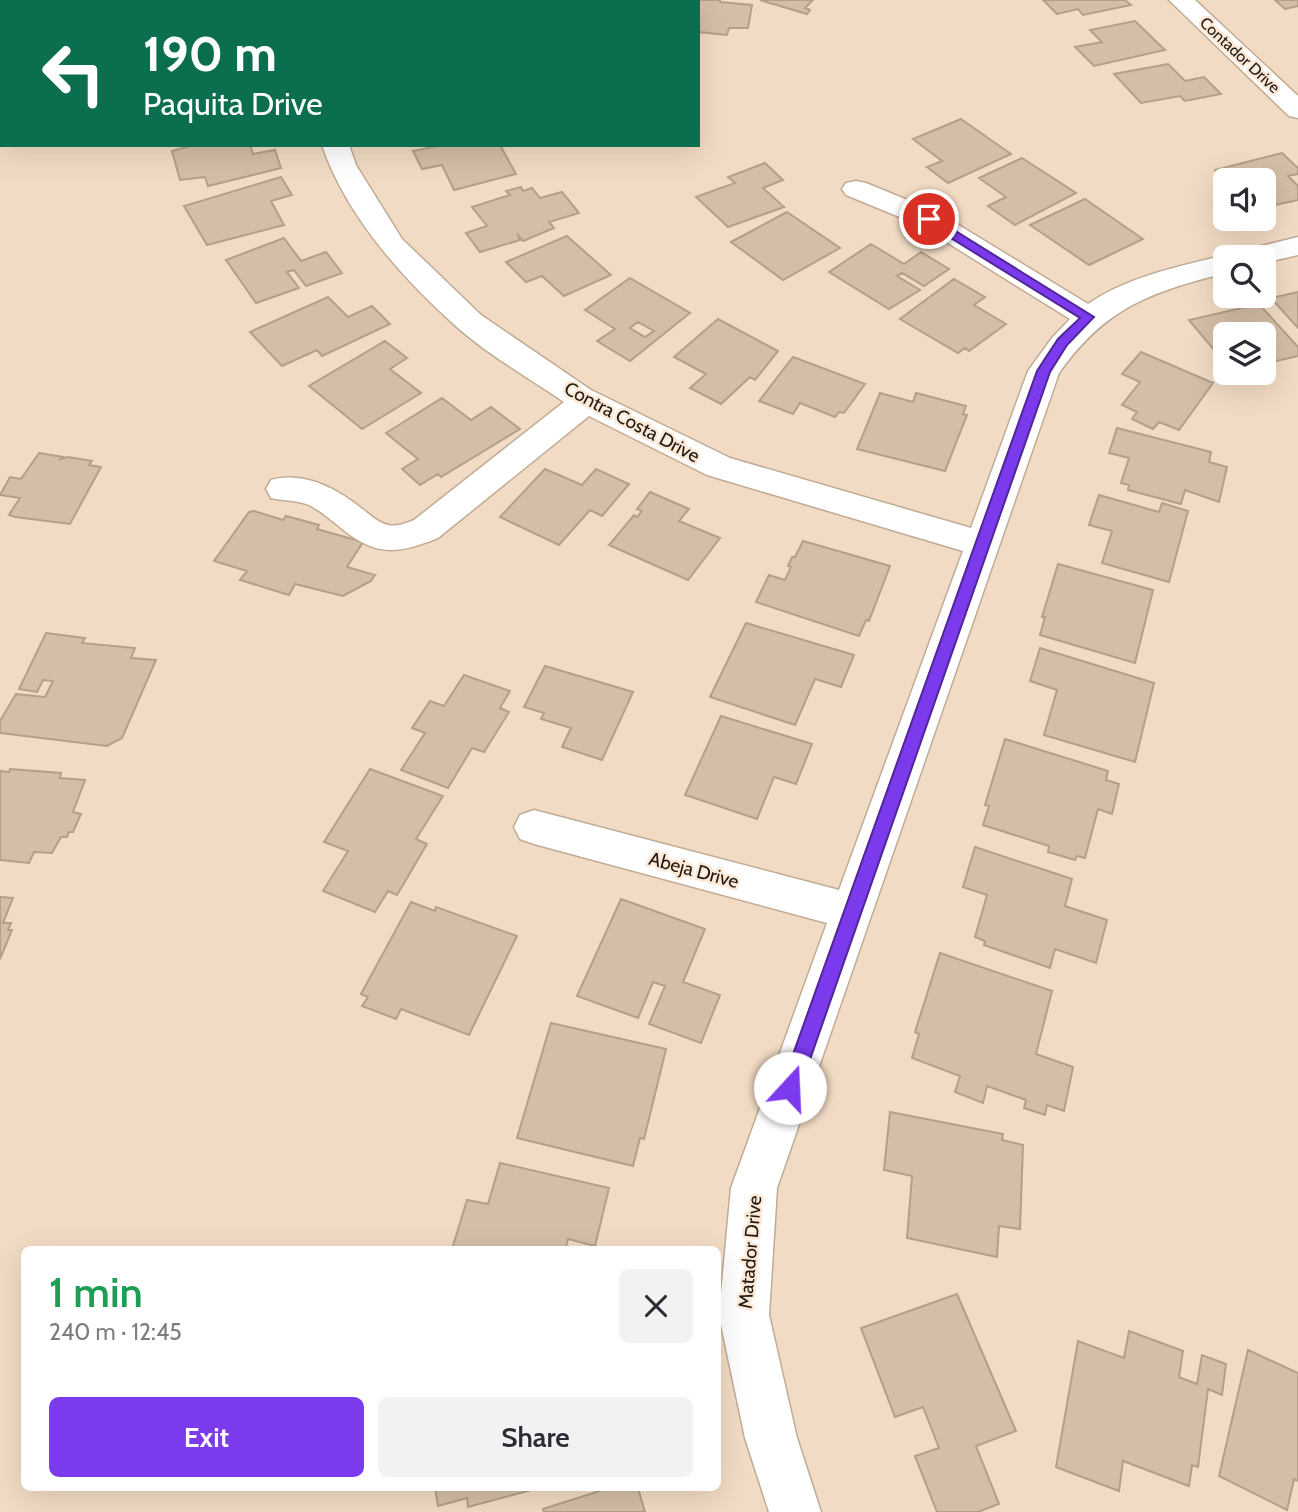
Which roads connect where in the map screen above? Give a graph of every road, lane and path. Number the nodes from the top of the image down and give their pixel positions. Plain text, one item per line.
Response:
1 (1181, 0) edge
2 (1298, 110) edge
3 (336, 147) edge
4 (856, 189) dead end
5 (1298, 246) edge
6 (1276, 251) edge
7 (1213, 267) edge
8 (1088, 317) junction
9 (586, 401) junction
10 (283, 489) dead end
11 (984, 544) junction
12 (534, 827) dead end
13 (854, 912) junction
14 (795, 1512) edge

1 - 2 street, Contador Drive
3 - 9 street, Contra Costa Drive
4 - 8 street
5 - 6 street
7 - 8 street, Matador Drive
8 - 11 street, Matador Drive
9 - 10 street
9 - 11 street, Contra Costa Drive
11 - 13 street, Matador Drive
12 - 13 street, Abeja Drive
13 - 14 street, Matador Drive

